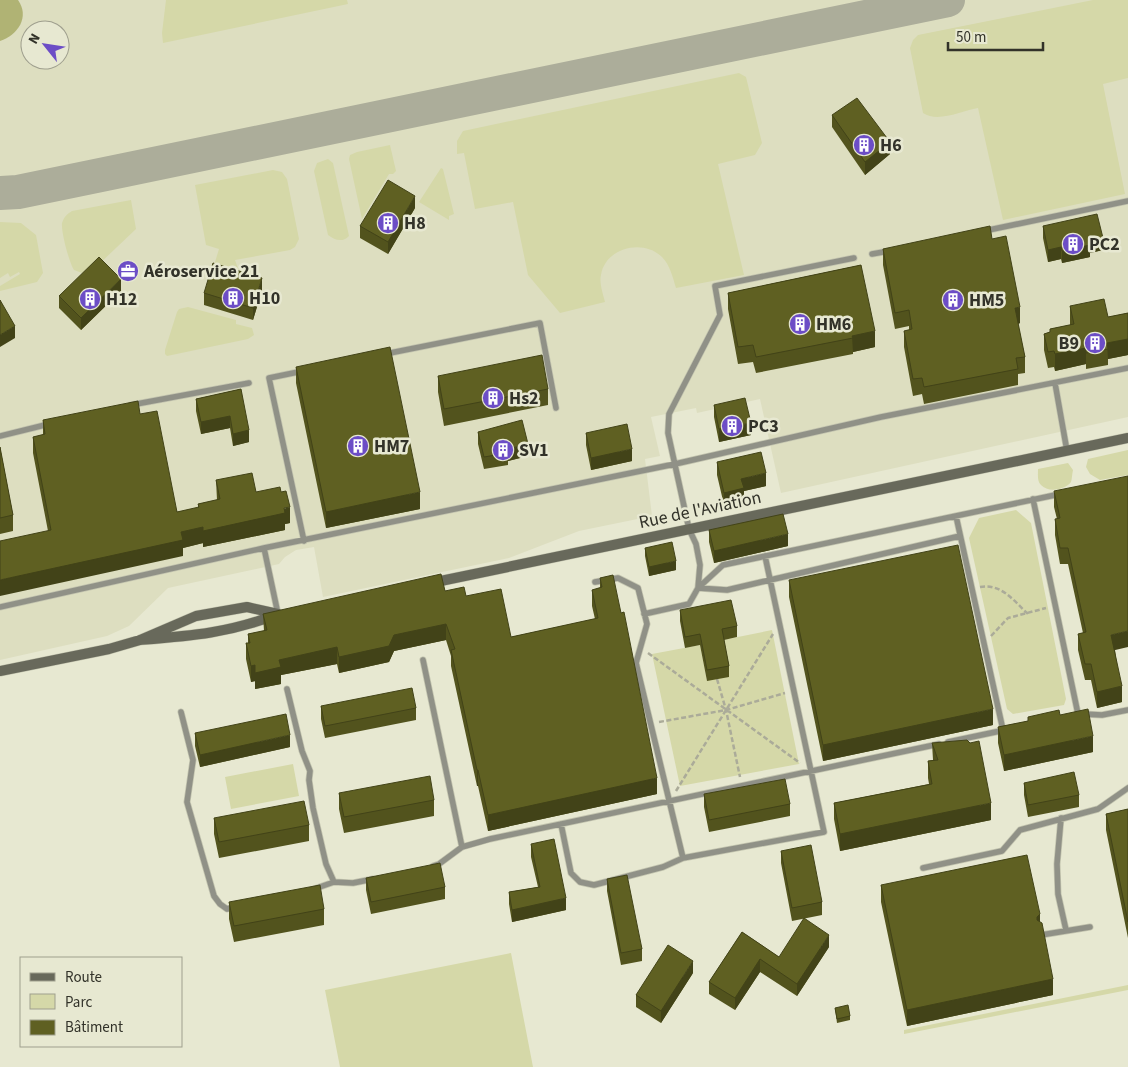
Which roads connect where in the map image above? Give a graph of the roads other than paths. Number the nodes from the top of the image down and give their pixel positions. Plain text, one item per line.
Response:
1 (1128, 201) edge
2 (979, 232) edge
3 (891, 250) edge
4 (872, 254) dead end
5 (854, 258) dead end
6 (374, 356) edge
7 (1128, 368) edge
8 (307, 370) edge
9 (249, 383) dead end
10 (1055, 384) junction
11 (125, 406) edge
12 (556, 408) dead end
13 (58, 422) edge
14 (0, 436) edge
15 (1128, 438) edge
16 (1067, 451) junction
17 (675, 464) junction
18 (1067, 492) edge
19 (1033, 499) junction
20 (956, 516) junction
21 (689, 529) junction
22 (960, 536) junction
23 (304, 540) junction
24 (264, 548) junction
25 (765, 556) junction
26 (769, 579) junction
27 (595, 582) dead end
28 (419, 586) edge
29 (698, 588) junction
30 (0, 607) edge
31 (282, 613) junction
32 (644, 614) junction
33 (140, 640) junction
34 (424, 660) dead end
35 (0, 670) edge
36 (287, 689) dead end
37 (1128, 710) edge
38 (181, 712) dead end
39 (1078, 714) junction
40 (1069, 716) edge
41 (1012, 728) edge
42 (1003, 730) junction
43 (811, 771) junction
44 (1128, 788) edge
45 (670, 801) junction
46 (1061, 818) junction
47 (561, 824) junction
48 (462, 847) junction
49 (683, 858) junction
50 (430, 866) edge
51 (923, 868) dead end
52 (382, 877) edge
53 (334, 882) junction
54 (304, 891) edge
55 (246, 904) edge
56 (1090, 927) dead end
57 (1066, 930) junction
58 (1041, 935) edge

1 - 2 lane
3 - 4 lane
5 - 17 lane
6 - 12 lane
7 - 10 lane
8 - 23 lane
9 - 11 lane
10 - 16 lane
10 - 17 lane
13 - 14 lane
15 - 16 street, Rue de l'Aviation
16 - 21 street, Rue de l'Aviation
17 - 21 lane
17 - 23 lane
18 - 19 lane
19 - 20 lane
19 - 39 lane
20 - 22 lane
20 - 25 lane
21 - 28 street, Rue de l'Aviation
21 - 29 lane
22 - 26 lane
22 - 42 lane
23 - 24 lane
24 - 30 lane
24 - 31 lane
25 - 26 lane
25 - 29 lane
26 - 29 lane
26 - 43 lane
27 - 32 lane
29 - 32 lane
31 - 33 street
31 - 33 street
32 - 45 lane
33 - 35 street
34 - 48 lane
36 - 53 lane
37 - 39 lane
38 - 55 lane
39 - 40 lane
41 - 42 lane
42 - 43 lane
43 - 45 lane
43 - 49 lane
44 - 46 lane
45 - 47 lane
45 - 49 lane
46 - 51 lane
46 - 57 lane
47 - 48 lane
47 - 49 lane
48 - 50 lane
52 - 53 lane
53 - 54 lane
56 - 57 lane
57 - 58 lane

